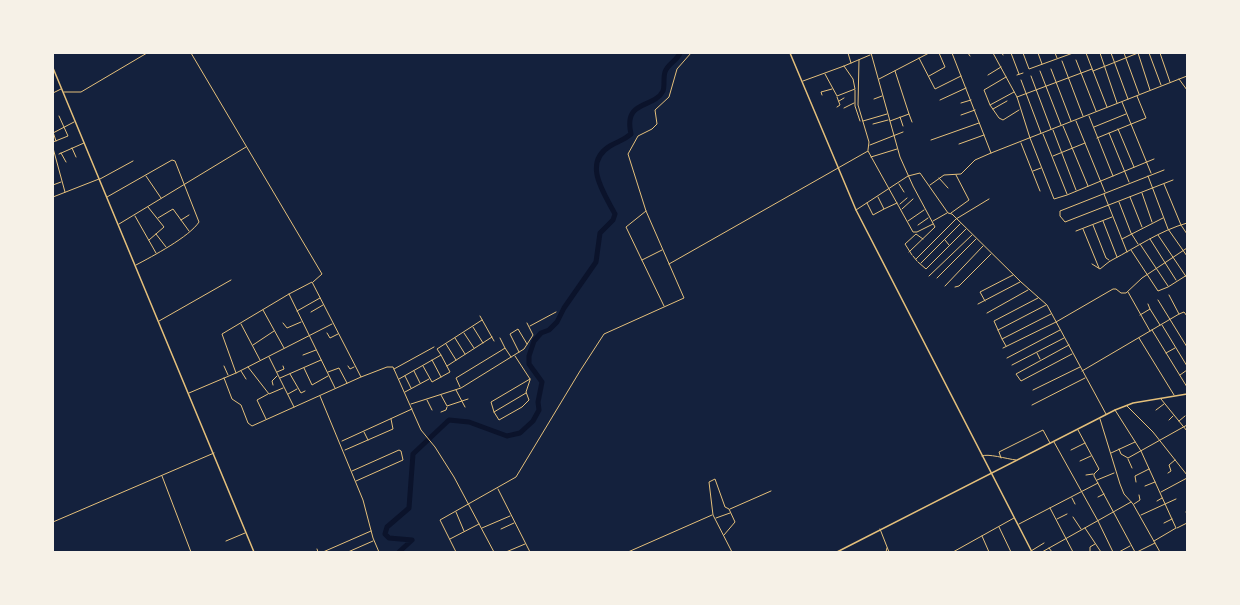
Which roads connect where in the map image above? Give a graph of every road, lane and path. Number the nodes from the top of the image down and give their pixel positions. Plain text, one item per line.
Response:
1 (147, 53) edge
2 (191, 53) edge
3 (691, 53) edge
4 (790, 53) edge
5 (848, 53) edge
6 (929, 53) edge
7 (939, 53) edge
8 (952, 53) edge
9 (968, 53) edge
10 (993, 53) edge
11 (1011, 53) edge
12 (1023, 53) edge
13 (1038, 53) edge
14 (1055, 53) edge
15 (1070, 53) edge
16 (1073, 53) edge
17 (1086, 53) edge
18 (1100, 53) edge
19 (1112, 53) edge
20 (1124, 53) edge
21 (1138, 53) edge
22 (1149, 53) edge
23 (1160, 53) edge
24 (871, 54) edge
25 (970, 56) dead end
26 (919, 58) junction
27 (1126, 58) junction
28 (1057, 59) junction
29 (1076, 60) dead end
30 (858, 61) junction
31 (1062, 61) dead end
32 (1115, 62) junction
33 (851, 64) junction
34 (1042, 64) junction
35 (844, 66) junction
36 (1001, 67) junction
37 (1104, 67) junction
38 (53, 68) edge
39 (1051, 69) dead end
40 (1093, 70) junction
41 (895, 71) junction
42 (1040, 71) dead end
43 (54, 72) edge
44 (825, 73) junction
45 (1023, 73) dead end
46 (1081, 73) junction
47 (988, 75) dead end
48 (928, 76) junction
49 (962, 76) junction
50 (1031, 76) dead end
51 (1187, 76) edge
52 (1007, 77) junction
53 (1069, 78) junction
54 (1179, 79) junction
55 (878, 80) junction
56 (1021, 80) dead end
57 (802, 81) junction
58 (1056, 82) junction
59 (1170, 82) junction
60 (1161, 86) junction
61 (1046, 87) junction
62 (832, 88) junction
63 (967, 88) junction
64 (62, 89) junction
65 (855, 89) junction
66 (1036, 90) junction
67 (1150, 90) junction
68 (1187, 90) edge
69 (63, 92) junction
70 (1014, 92) junction
71 (53, 93) edge
72 (1026, 94) junction
73 (822, 95) dead end
74 (1138, 95) junction
75 (837, 96) junction
76 (883, 96) junction
77 (1017, 97) junction
78 (844, 98) dead end
79 (874, 99) dead end
80 (1128, 99) junction
81 (940, 100) dead end
82 (971, 100) junction
83 (839, 101) junction
84 (1008, 101) dead end
85 (1122, 102) junction
86 (855, 103) junction
87 (962, 103) dead end
88 (1117, 103) junction
89 (990, 105) junction
90 (1107, 107) junction
91 (837, 108) dead end
92 (844, 108) dead end
93 (993, 109) junction
94 (975, 110) junction
95 (1020, 110) junction
96 (1096, 112) junction
97 (887, 114) junction
98 (909, 114) junction
99 (1127, 114) junction
100 (961, 115) dead end
101 (1089, 115) junction
102 (59, 116) dead end
103 (900, 117) junction
104 (1084, 117) junction
105 (1076, 120) junction
106 (861, 121) junction
107 (889, 121) junction
108 (76, 122) junction
109 (912, 122) dead end
110 (1071, 122) junction
111 (980, 123) junction
112 (873, 124) dead end
113 (1131, 124) junction
114 (1063, 125) junction
115 (903, 126) dead end
116 (1061, 126) junction
117 (64, 127) junction
118 (1093, 127) junction
119 (1118, 129) junction
120 (1052, 130) junction
121 (53, 132) edge
122 (903, 132) dead end
123 (1042, 133) junction
124 (1109, 133) junction
125 (984, 135) junction
126 (893, 136) junction
127 (1030, 138) junction
128 (1097, 138) junction
129 (931, 140) dead end
130 (56, 141) junction
131 (53, 142) edge
132 (1020, 142) junction
133 (84, 143) junction
134 (1085, 143) junction
135 (959, 144) dead end
136 (870, 145) junction
137 (247, 146) junction
138 (72, 148) junction
139 (1073, 148) junction
140 (897, 149) junction
141 (53, 150) edge
142 (868, 151) junction
143 (1062, 152) junction
144 (61, 153) junction
145 (991, 153) junction
146 (59, 154) dead end
147 (1052, 156) junction
148 (76, 157) dead end
149 (871, 157) junction
150 (1154, 159) dead end
151 (133, 161) dead end
152 (66, 162) dead end
153 (1147, 162) junction
154 (838, 168) junction
155 (1042, 168) junction
156 (1134, 168) junction
157 (1164, 170) dead end
158 (1032, 171) junction
159 (1124, 172) junction
160 (1151, 174) junction
161 (146, 175) junction
162 (956, 175) junction
163 (908, 176) junction
164 (1113, 176) junction
165 (1148, 176) junction
166 (939, 178) junction
167 (99, 179) junction
168 (1173, 180) dead end
169 (61, 182) junction
170 (1101, 182) junction
171 (898, 183) junction
172 (1129, 183) junction
173 (1164, 183) junction
174 (53, 185) edge
175 (184, 185) junction
176 (930, 185) junction
177 (1088, 186) junction
178 (890, 188) junction
179 (948, 188) dead end
180 (1153, 188) junction
181 (1040, 191) dead end
182 (1077, 191) junction
183 (65, 192) junction
184 (904, 192) dead end
185 (1105, 193) junction
186 (1141, 193) junction
187 (1067, 195) junction
188 (878, 196) junction
189 (53, 197) edge
190 (107, 197) junction
191 (1130, 197) junction
192 (907, 198) dead end
193 (161, 199) junction
194 (913, 199) dead end
195 (989, 199) dead end
196 (897, 202) junction
197 (1119, 202) junction
198 (866, 203) junction
199 (899, 205) junction
200 (1109, 206) junction
201 (148, 207) junction
202 (884, 209) junction
203 (924, 209) junction
204 (856, 210) junction
205 (901, 210) junction
206 (646, 211) junction
207 (948, 213) junction
208 (950, 213) junction
209 (134, 215) junction
210 (189, 215) dead end
211 (929, 217) junction
212 (1113, 217) junction
213 (158, 218) junction
214 (956, 218) junction
215 (1164, 218) junction
216 (181, 220) junction
217 (908, 221) junction
218 (933, 221) junction
219 (1103, 221) junction
220 (1153, 223) junction
221 (1187, 223) edge
222 (118, 224) junction
223 (934, 224) junction
224 (960, 224) dead end
225 (918, 225) dead end
226 (1093, 225) junction
227 (1181, 225) junction
228 (966, 228) junction
229 (1142, 228) junction
230 (1083, 229) junction
231 (1168, 229) junction
232 (1076, 231) dead end
233 (189, 232) junction
234 (1132, 233) junction
235 (156, 234) junction
236 (972, 234) junction
237 (1158, 234) junction
238 (1187, 234) edge
239 (976, 238) junction
240 (923, 239) junction
241 (944, 239) junction
242 (1122, 239) junction
243 (1150, 239) junction
244 (149, 240) junction
245 (1139, 244) junction
246 (950, 245) junction
247 (984, 246) junction
248 (166, 248) junction
249 (1187, 248) edge
250 (662, 249) junction
251 (1131, 250) junction
252 (1183, 251) junction
253 (910, 252) junction
254 (991, 253) junction
255 (1127, 253) junction
256 (157, 254) junction
257 (1187, 256) edge
258 (1118, 257) junction
259 (1173, 258) junction
260 (916, 259) junction
261 (642, 260) junction
262 (1110, 260) junction
263 (1165, 263) junction
264 (670, 264) junction
265 (920, 264) junction
266 (1092, 264) dead end
267 (136, 265) junction
268 (1100, 269) junction
269 (1156, 269) junction
270 (1013, 275) junction
271 (1147, 275) junction
272 (1186, 275) edge
273 (930, 276) dead end
274 (937, 278) dead end
275 (1187, 278) edge
276 (231, 280) dead end
277 (1176, 281) junction
278 (312, 282) junction
279 (1021, 282) junction
280 (945, 286) dead end
281 (955, 287) dead end
282 (1168, 287) junction
283 (1029, 290) junction
284 (1127, 292) junction
285 (289, 294) junction
286 (1169, 295) dead end
287 (320, 298) junction
288 (1039, 298) junction
289 (1158, 300) dead end
290 (985, 301) junction
291 (978, 304) dead end
292 (1148, 304) dead end
293 (324, 305) junction
294 (1047, 305) junction
295 (664, 307) junction
296 (1150, 309) junction
297 (262, 310) junction
298 (297, 311) junction
299 (311, 312) dead end
300 (556, 312) dead end
301 (987, 312) dead end
302 (1051, 313) junction
303 (1179, 314) junction
304 (1140, 315) junction
305 (480, 316) dead end
306 (1187, 316) edge
307 (1170, 319) junction
308 (482, 320) junction
309 (159, 321) junction
310 (302, 321) junction
311 (1056, 322) junction
312 (240, 323) junction
313 (283, 323) dead end
314 (527, 323) dead end
315 (333, 324) junction
316 (1161, 325) junction
317 (472, 326) junction
318 (529, 327) junction
319 (998, 330) junction
320 (1060, 330) junction
321 (1151, 330) junction
322 (274, 331) junction
323 (464, 332) junction
324 (328, 333) dead end
325 (338, 334) junction
326 (309, 336) junction
327 (492, 337) junction
328 (455, 338) junction
329 (500, 338) dead end
330 (1064, 338) junction
331 (1139, 338) junction
332 (1002, 339) junction
333 (494, 341) dead end
334 (483, 343) junction
335 (446, 344) junction
336 (527, 344) junction
337 (253, 346) junction
338 (1069, 346) junction
339 (434, 347) dead end
340 (1006, 347) junction
341 (1187, 347) edge
342 (284, 348) junction
343 (474, 348) junction
344 (505, 348) junction
345 (1003, 348) dead end
346 (1176, 348) junction
347 (316, 350) junction
348 (520, 352) junction
349 (1036, 352) junction
350 (1073, 353) junction
351 (1166, 353) junction
352 (465, 354) junction
353 (303, 355) dead end
354 (441, 355) junction
355 (515, 355) junction
356 (269, 356) junction
357 (511, 358) junction
358 (1007, 358) dead end
359 (260, 360) junction
360 (322, 360) junction
361 (432, 360) junction
362 (456, 360) junction
363 (1041, 360) junction
364 (423, 365) junction
365 (1012, 365) dead end
366 (224, 366) dead end
367 (248, 366) junction
368 (283, 366) dead end
369 (348, 366) dead end
370 (447, 366) junction
371 (1187, 366) edge
372 (355, 367) junction
373 (1080, 367) junction
374 (304, 368) junction
375 (394, 369) junction
376 (241, 370) junction
377 (414, 370) junction
378 (1187, 370) edge
379 (1082, 371) junction
380 (327, 372) junction
381 (236, 373) junction
382 (276, 373) junction
383 (290, 373) junction
384 (329, 375) junction
385 (404, 375) junction
386 (1179, 375) junction
387 (228, 376) junction
388 (278, 376) junction
389 (361, 377) junction
390 (441, 377) junction
391 (1086, 377) junction
392 (224, 378) junction
393 (279, 378) junction
394 (430, 378) junction
395 (246, 379) dead end
396 (398, 379) junction
397 (530, 379) junction
398 (420, 383) junction
399 (273, 384) dead end
400 (347, 384) junction
401 (1187, 387) edge
402 (284, 388) junction
403 (412, 388) junction
404 (461, 388) junction
405 (298, 389) junction
406 (335, 389) junction
407 (456, 390) junction
408 (1033, 390) dead end
409 (305, 391) dead end
410 (405, 392) junction
411 (188, 393) junction
412 (526, 393) junction
413 (268, 394) junction
414 (287, 394) junction
415 (1187, 394) edge
416 (441, 395) junction
417 (320, 396) junction
418 (1175, 396) junction
419 (468, 399) dead end
420 (1160, 399) junction
421 (427, 400) junction
422 (462, 401) junction
423 (411, 404) junction
424 (1164, 404) junction
425 (1032, 405) dead end
426 (1127, 405) junction
427 (447, 406) junction
428 (294, 407) junction
429 (465, 407) dead end
430 (412, 409) junction
431 (432, 410) dead end
432 (1115, 410) junction
433 (1156, 410) dead end
434 (441, 412) dead end
435 (494, 412) junction
436 (1106, 414) junction
437 (1174, 415) junction
438 (1185, 416) dead end
439 (1099, 418) junction
440 (391, 419) junction
441 (266, 420) junction
442 (1169, 420) dead end
443 (1179, 421) junction
444 (1187, 425) edge
445 (1184, 427) junction
446 (1078, 429) junction
447 (364, 431) junction
448 (1187, 431) edge
449 (368, 440) junction
450 (1160, 441) junction
451 (342, 442) dead end
452 (1054, 442) junction
453 (1135, 442) junction
454 (1050, 443) junction
455 (1086, 443) junction
456 (1118, 449) junction
457 (345, 450) dead end
458 (1071, 450) dead end
459 (1141, 451) junction
460 (214, 453) junction
461 (1110, 453) junction
462 (983, 455) junction
463 (1092, 455) junction
464 (1001, 458) junction
465 (1128, 458) junction
466 (1017, 460) junction
467 (1175, 460) junction
468 (1080, 461) dead end
469 (1132, 468) dead end
470 (1150, 469) junction
471 (351, 472) junction
472 (991, 473) junction
473 (1115, 473) junction
474 (1168, 473) dead end
475 (1094, 474) junction
476 (1086, 475) dead end
477 (1187, 475) edge
478 (162, 476) junction
479 (1187, 478) edge
480 (1097, 480) junction
481 (355, 481) junction
482 (1155, 481) junction
483 (1136, 482) dead end
484 (1098, 483) junction
485 (1144, 486) dead end
486 (497, 488) junction
487 (771, 491) dead end
488 (1082, 492) junction
489 (1160, 492) junction
490 (1104, 494) junction
491 (1139, 495) dead end
492 (1071, 497) junction
493 (1098, 497) dead end
494 (1163, 498) junction
495 (1176, 499) dead end
496 (1157, 501) dead end
497 (1131, 502) junction
498 (469, 504) junction
499 (1075, 504) dead end
500 (1133, 504) junction
501 (1166, 504) junction
502 (1050, 507) junction
503 (729, 509) junction
504 (456, 512) junction
505 (1113, 512) junction
506 (731, 513) junction
507 (1067, 514) dead end
508 (712, 515) junction
509 (511, 516) junction
510 (1140, 516) junction
511 (1073, 517) dead end
512 (1014, 518) junction
513 (1172, 518) junction
514 (715, 519) junction
515 (1056, 520) junction
516 (1098, 521) junction
517 (53, 522) edge
518 (515, 522) junction
519 (1164, 523) dead end
520 (1187, 523) edge
521 (480, 524) junction
522 (1018, 525) junction
523 (998, 527) junction
524 (482, 528) junction
525 (501, 528) dead end
526 (1085, 528) junction
527 (1176, 528) junction
528 (880, 529) junction
529 (371, 530) junction
530 (1082, 530) junction
531 (464, 531) junction
532 (246, 532) junction
533 (724, 535) junction
534 (982, 536) junction
535 (1066, 538) junction
536 (450, 539) junction
537 (374, 540) junction
538 (226, 541) dead end
539 (1154, 541) junction
540 (1044, 543) dead end
541 (1155, 543) junction
542 (525, 544) junction
543 (1095, 544) junction
544 (1130, 546) junction
545 (887, 548) junction
546 (960, 548) junction
547 (1049, 548) junction
548 (317, 549) dead end
549 (379, 551) edge
550 (1032, 551) edge
551 (191, 552) edge
552 (254, 552) edge
553 (318, 552) edge
554 (323, 552) edge
555 (348, 552) edge
556 (375, 552) edge
557 (456, 552) edge
558 (494, 552) edge
559 (506, 552) edge
560 (530, 552) edge
561 (628, 552) edge
562 (732, 552) edge
563 (837, 552) edge
564 (886, 552) edge
565 (889, 552) edge
566 (953, 552) edge
567 (962, 552) edge
568 (989, 552) edge
569 (1011, 552) edge
570 (1042, 552) edge
571 (1052, 552) edge
572 (1073, 552) edge
573 (1090, 552) edge
574 (1101, 552) edge
575 (1113, 552) edge
576 (1119, 552) edge
577 (1136, 552) edge
578 (1160, 552) edge

1 - 69 street
2 - 137 street
3 - 206 street
4 - 57 main road
5 - 33 street
6 - 26 street
7 - 48 street
8 - 49 street
9 - 25 street
10 - 36 street
11 - 45 street
12 - 34 street
13 - 34 street
14 - 28 street
15 - 16 street
15 - 28 street
17 - 40 street
18 - 37 street
19 - 32 street
20 - 27 street
21 - 27 street
21 - 67 street
22 - 60 street
23 - 59 street
24 - 30 street
24 - 55 street
26 - 41 street
26 - 48 street
27 - 32 street
27 - 74 street
28 - 34 street
29 - 46 street
30 - 33 street
30 - 106 street
31 - 53 street
32 - 37 street
32 - 80 street
33 - 35 street
35 - 44 street
35 - 65 street
36 - 47 street
36 - 52 street
37 - 40 street
37 - 88 street
38 - 43 main road
39 - 58 street
40 - 46 street
40 - 90 street
41 - 55 street
41 - 98 street
42 - 61 street
43 - 64 main road
44 - 57 street
44 - 62 street
46 - 53 street
46 - 96 street
48 - 49 street
49 - 63 street
50 - 66 street
51 - 54 street
52 - 70 street
52 - 89 street
53 - 58 street
53 - 104 street
54 - 59 street
54 - 68 street
55 - 76 street
56 - 72 street
57 - 154 main road
58 - 61 street
58 - 110 street
59 - 60 street
60 - 67 street
61 - 66 street
61 - 116 street
62 - 73 street
62 - 75 street
63 - 81 street
63 - 82 street
64 - 69 main road
64 - 71 street
65 - 75 street
65 - 86 street
66 - 72 street
66 - 120 street
67 - 74 street
69 - 108 main road
70 - 77 street
70 - 89 street
72 - 77 street
72 - 123 street
74 - 80 street
74 - 113 street
75 - 83 street
76 - 79 street
76 - 97 street
77 - 95 street
78 - 83 street
80 - 85 street
82 - 87 street
82 - 94 street
83 - 91 street
84 - 93 street
85 - 88 street
85 - 99 street
86 - 92 street
86 - 106 street
88 - 90 street
89 - 93 street
90 - 96 street
93 - 95 street
94 - 100 street
94 - 111 street
95 - 127 street
96 - 101 street
97 - 106 street
97 - 107 street
98 - 103 street
98 - 109 street
99 - 113 street
99 - 118 street
101 - 104 street
101 - 118 street
102 - 117 street
103 - 107 street
103 - 115 street
104 - 105 street
105 - 110 street
105 - 134 street
106 - 136 street
107 - 112 street
107 - 126 street
108 - 117 street
108 - 133 main road
110 - 114 street
111 - 125 street
111 - 129 street
113 - 119 street
113 - 153 street
114 - 116 street
114 - 139 street
116 - 120 street
117 - 121 street
117 - 130 street
118 - 128 street
119 - 124 street
119 - 156 street
120 - 123 street
120 - 143 street
121 - 130 street
122 - 126 street
123 - 127 street
123 - 147 street
124 - 128 street
124 - 159 street
125 - 135 street
125 - 145 street
126 - 136 street
126 - 140 street
127 - 132 street
127 - 155 street
128 - 164 street
130 - 131 street
132 - 145 street
132 - 158 street
133 - 138 street
133 - 167 main road
134 - 139 street
134 - 170 street
136 - 142 street
137 - 175 street
137 - 278 street
138 - 144 street
138 - 148 street
139 - 143 street
139 - 177 street
140 - 149 street
140 - 163 street
141 - 169 street
142 - 149 street
142 - 154 street
143 - 147 street
143 - 182 street
144 - 146 street
144 - 152 street
145 - 162 street
147 - 187 street
149 - 178 street
150 - 153 street
151 - 167 street
153 - 156 street
153 - 160 street
154 - 204 main road
154 - 264 street
155 - 158 street
155 - 187 street
156 - 159 street
157 - 160 street
158 - 181 street
159 - 164 street
159 - 172 street
160 - 165 street
161 - 175 street
161 - 190 street
161 - 193 street
162 - 166 street
162 - 208 street
163 - 171 street
163 - 176 street
163 - 203 street
164 - 170 street
165 - 172 street
165 - 180 street
166 - 176 street
166 - 179 street
167 - 183 street
167 - 190 main road
168 - 173 street
169 - 174 street
169 - 183 street
170 - 177 street
170 - 185 street
171 - 178 street
171 - 184 street
172 - 185 street
173 - 180 street
173 - 227 street
175 - 193 street
175 - 233 street
176 - 207 street
177 - 182 street
178 - 188 street
178 - 196 street
180 - 186 street
180 - 215 street
182 - 187 street
183 - 189 street
185 - 200 street
185 - 200 street
186 - 191 street
186 - 220 street
188 - 198 street
188 - 202 street
190 - 222 main road
191 - 197 street
191 - 229 street
192 - 199 street
193 - 201 street
194 - 205 street
195 - 214 street
196 - 199 street
196 - 202 street
197 - 200 street
197 - 234 street
198 - 202 street
198 - 204 street
199 - 205 street
200 - 212 street
201 - 209 street
201 - 213 street
203 - 211 street
203 - 217 street
204 - 462 main road
205 - 217 street
206 - 250 street
206 - 261 street
207 - 208 street
207 - 218 street
208 - 214 street
209 - 222 street
209 - 244 street
210 - 216 street
211 - 218 street
211 - 225 street
212 - 219 street
212 - 242 street
213 - 216 street
213 - 235 street
214 - 228 street
214 - 260 street
215 - 220 street
215 - 231 street
216 - 233 street
217 - 223 street
218 - 223 street
219 - 226 street
219 - 258 street
220 - 229 street
221 - 227 street
222 - 267 main road
223 - 240 street
224 - 241 street
226 - 230 street
226 - 262 street
227 - 231 street
227 - 238 street
228 - 236 street
228 - 246 street
229 - 234 street
230 - 232 street
230 - 268 street
231 - 237 street
231 - 252 street
233 - 248 street
234 - 242 street
234 - 245 street
235 - 244 street
235 - 248 street
236 - 239 street
236 - 273 street
237 - 243 street
237 - 259 street
239 - 247 street
239 - 274 street
240 - 253 street
240 - 253 street
241 - 246 street
241 - 265 street
242 - 255 street
243 - 245 street
243 - 263 street
244 - 256 street
245 - 251 street
245 - 269 street
246 - 265 street
247 - 254 street
247 - 280 street
248 - 256 street
249 - 252 street
250 - 261 street
250 - 264 street
251 - 255 street
251 - 271 street
252 - 257 street
252 - 259 street
253 - 260 street
254 - 270 street
254 - 281 street
255 - 258 street
256 - 267 street
258 - 262 street
259 - 263 street
259 - 272 street
260 - 265 street
261 - 295 street
262 - 268 street
263 - 269 street
263 - 277 street
264 - 295 street
266 - 268 street
267 - 309 main road
269 - 271 street
269 - 282 street
270 - 279 street
270 - 290 street
271 - 282 street
271 - 284 street
272 - 275 street
272 - 277 street
276 - 309 street
277 - 282 street
278 - 285 street
278 - 287 street
279 - 283 street
279 - 290 street
283 - 288 street
283 - 301 street
284 - 304 street
284 - 311 street
285 - 297 street
285 - 298 street
286 - 303 street
287 - 293 street
287 - 298 street
288 - 294 street
288 - 319 street
289 - 307 street
290 - 291 street
292 - 296 street
293 - 299 street
293 - 315 street
294 - 302 street
294 - 319 street
295 - 486 street
296 - 304 street
296 - 316 street
297 - 312 street
297 - 322 street
298 - 310 street
300 - 318 street
302 - 311 street
302 - 332 street
303 - 306 street
303 - 307 street
304 - 321 street
305 - 308 street
307 - 316 street
307 - 341 street
308 - 317 street
308 - 327 street
309 - 411 main road
310 - 313 street
310 - 326 street
311 - 320 street
311 - 340 street
312 - 337 street
312 - 381 street
314 - 318 street
315 - 325 street
315 - 326 street
316 - 321 street
316 - 346 street
317 - 323 street
317 - 334 street
318 - 336 street
319 - 332 street
320 - 330 street
320 - 358 street
321 - 331 street
321 - 351 street
322 - 337 street
322 - 342 street
323 - 328 street
323 - 343 street
324 - 325 street
325 - 372 street
326 - 342 street
326 - 347 street
327 - 333 street
327 - 334 street
328 - 335 street
328 - 352 street
329 - 344 street
330 - 338 street
330 - 349 street
331 - 379 street
331 - 418 street
332 - 340 street
334 - 343 street
335 - 354 street
335 - 362 street
336 - 348 street
336 - 348 street
337 - 359 street
338 - 350 street
338 - 363 street
339 - 375 street
340 - 345 street
342 - 356 street
343 - 352 street
344 - 357 street
344 - 404 street
346 - 351 street
346 - 371 street
347 - 353 street
347 - 360 street
348 - 355 street
349 - 363 street
349 - 365 street
350 - 363 street
350 - 373 street
351 - 386 street
352 - 362 street
354 - 361 street
354 - 370 street
355 - 357 street
355 - 397 street
356 - 359 street
356 - 382 street
357 - 404 street
359 - 367 street
360 - 374 street
360 - 380 street
361 - 364 street
361 - 390 street
362 - 370 street
364 - 377 street
364 - 394 street
366 - 387 street
367 - 376 street
367 - 413 street
368 - 382 street
369 - 372 street
370 - 390 street
372 - 389 street
373 - 379 street
373 - 408 street
374 - 383 street
374 - 384 street
375 - 389 street
375 - 396 street
376 - 381 street
376 - 395 street
377 - 385 street
377 - 398 street
378 - 386 street
379 - 391 street
380 - 384 street
380 - 400 street
381 - 387 street
382 - 388 street
383 - 393 street
383 - 405 street
384 - 406 street
385 - 396 street
385 - 403 street
386 - 401 street
387 - 392 street
388 - 393 street
388 - 399 street
389 - 400 street
390 - 394 street
391 - 425 street
391 - 436 street
392 - 411 street
392 - 441 street
393 - 402 street
394 - 398 street
396 - 410 street
397 - 412 street
397 - 435 street
398 - 403 street
400 - 406 street
402 - 413 street
402 - 414 street
403 - 410 street
404 - 407 street
405 - 409 street
405 - 414 street
406 - 417 street
407 - 416 street
407 - 422 street
410 - 423 street
411 - 460 main road
412 - 435 street
412 - 435 street
413 - 441 street
414 - 428 street
415 - 418 main road
416 - 421 street
416 - 427 street
417 - 428 street
417 - 471 street
418 - 420 main road
419 - 422 street
420 - 424 street
420 - 426 main road
421 - 423 street
421 - 431 street
422 - 427 street
422 - 429 street
423 - 430 street
424 - 433 street
424 - 437 street
426 - 432 main road
426 - 450 street
427 - 434 street
428 - 441 street
430 - 440 street
430 - 498 street
432 - 436 main road
432 - 453 street
436 - 439 main road
437 - 442 street
437 - 443 street
438 - 443 street
439 - 446 main road
439 - 461 street
440 - 447 street
440 - 449 street
443 - 445 street
444 - 445 street
445 - 448 street
445 - 450 street
446 - 452 main road
446 - 455 street
447 - 449 street
447 - 451 street
449 - 457 street
450 - 459 street
450 - 467 street
452 - 454 main road
452 - 488 street
453 - 456 street
453 - 459 street
454 - 464 street
454 - 466 main road
455 - 458 street
455 - 463 street
456 - 461 street
456 - 465 street
459 - 465 street
459 - 470 street
460 - 478 street
460 - 532 main road
461 - 473 street
462 - 464 street
462 - 472 main road
463 - 468 street
463 - 475 street
464 - 466 street
465 - 469 street
466 - 472 main road
467 - 474 street
467 - 477 street
470 - 482 street
470 - 483 street
471 - 481 street
471 - 481 street
472 - 512 main road
472 - 528 main road
473 - 480 street
473 - 497 street
475 - 476 street
475 - 480 street
478 - 517 street
478 - 551 street
479 - 489 street
480 - 484 street
481 - 529 street
482 - 485 street
482 - 489 street
484 - 488 street
484 - 490 street
486 - 498 street
486 - 509 street
487 - 503 street
488 - 492 street
488 - 516 street
489 - 494 street
490 - 493 street
490 - 505 street
491 - 500 street
492 - 499 street
492 - 502 street
494 - 496 street
494 - 501 street
495 - 501 street
497 - 500 street
497 - 505 street
498 - 504 street
498 - 521 street
500 - 510 street
501 - 510 street
501 - 513 street
502 - 515 street
502 - 522 street
503 - 506 street
503 - 508 street
504 - 531 street
504 - 536 street
505 - 516 street
505 - 544 street
506 - 514 street
506 - 533 street
507 - 515 street
508 - 514 street
508 - 561 street
509 - 518 street
509 - 524 street
510 - 539 street
511 - 530 street
512 - 522 main road
512 - 523 street
513 - 519 street
513 - 527 street
514 - 533 street
515 - 535 street
516 - 526 street
516 - 575 street
518 - 525 street
518 - 542 street
520 - 527 street
521 - 524 street
521 - 531 street
522 - 550 main road
523 - 534 street
523 - 569 street
524 - 558 street
526 - 530 street
526 - 543 street
527 - 539 street
528 - 545 street
528 - 563 main road
529 - 537 street
529 - 554 street
530 - 535 street
531 - 536 street
532 - 538 street
532 - 552 main road
533 - 562 street
534 - 546 street
534 - 568 street
535 - 547 street
535 - 572 street
536 - 557 street
537 - 549 street
537 - 555 street
539 - 541 street
540 - 550 street
541 - 577 street
541 - 578 street
542 - 559 street
542 - 560 street
543 - 573 street
543 - 574 street
544 - 576 street
544 - 577 street
545 - 564 street
545 - 565 street
546 - 566 street
546 - 567 street
547 - 570 street
547 - 571 street
548 - 553 street
549 - 556 street

